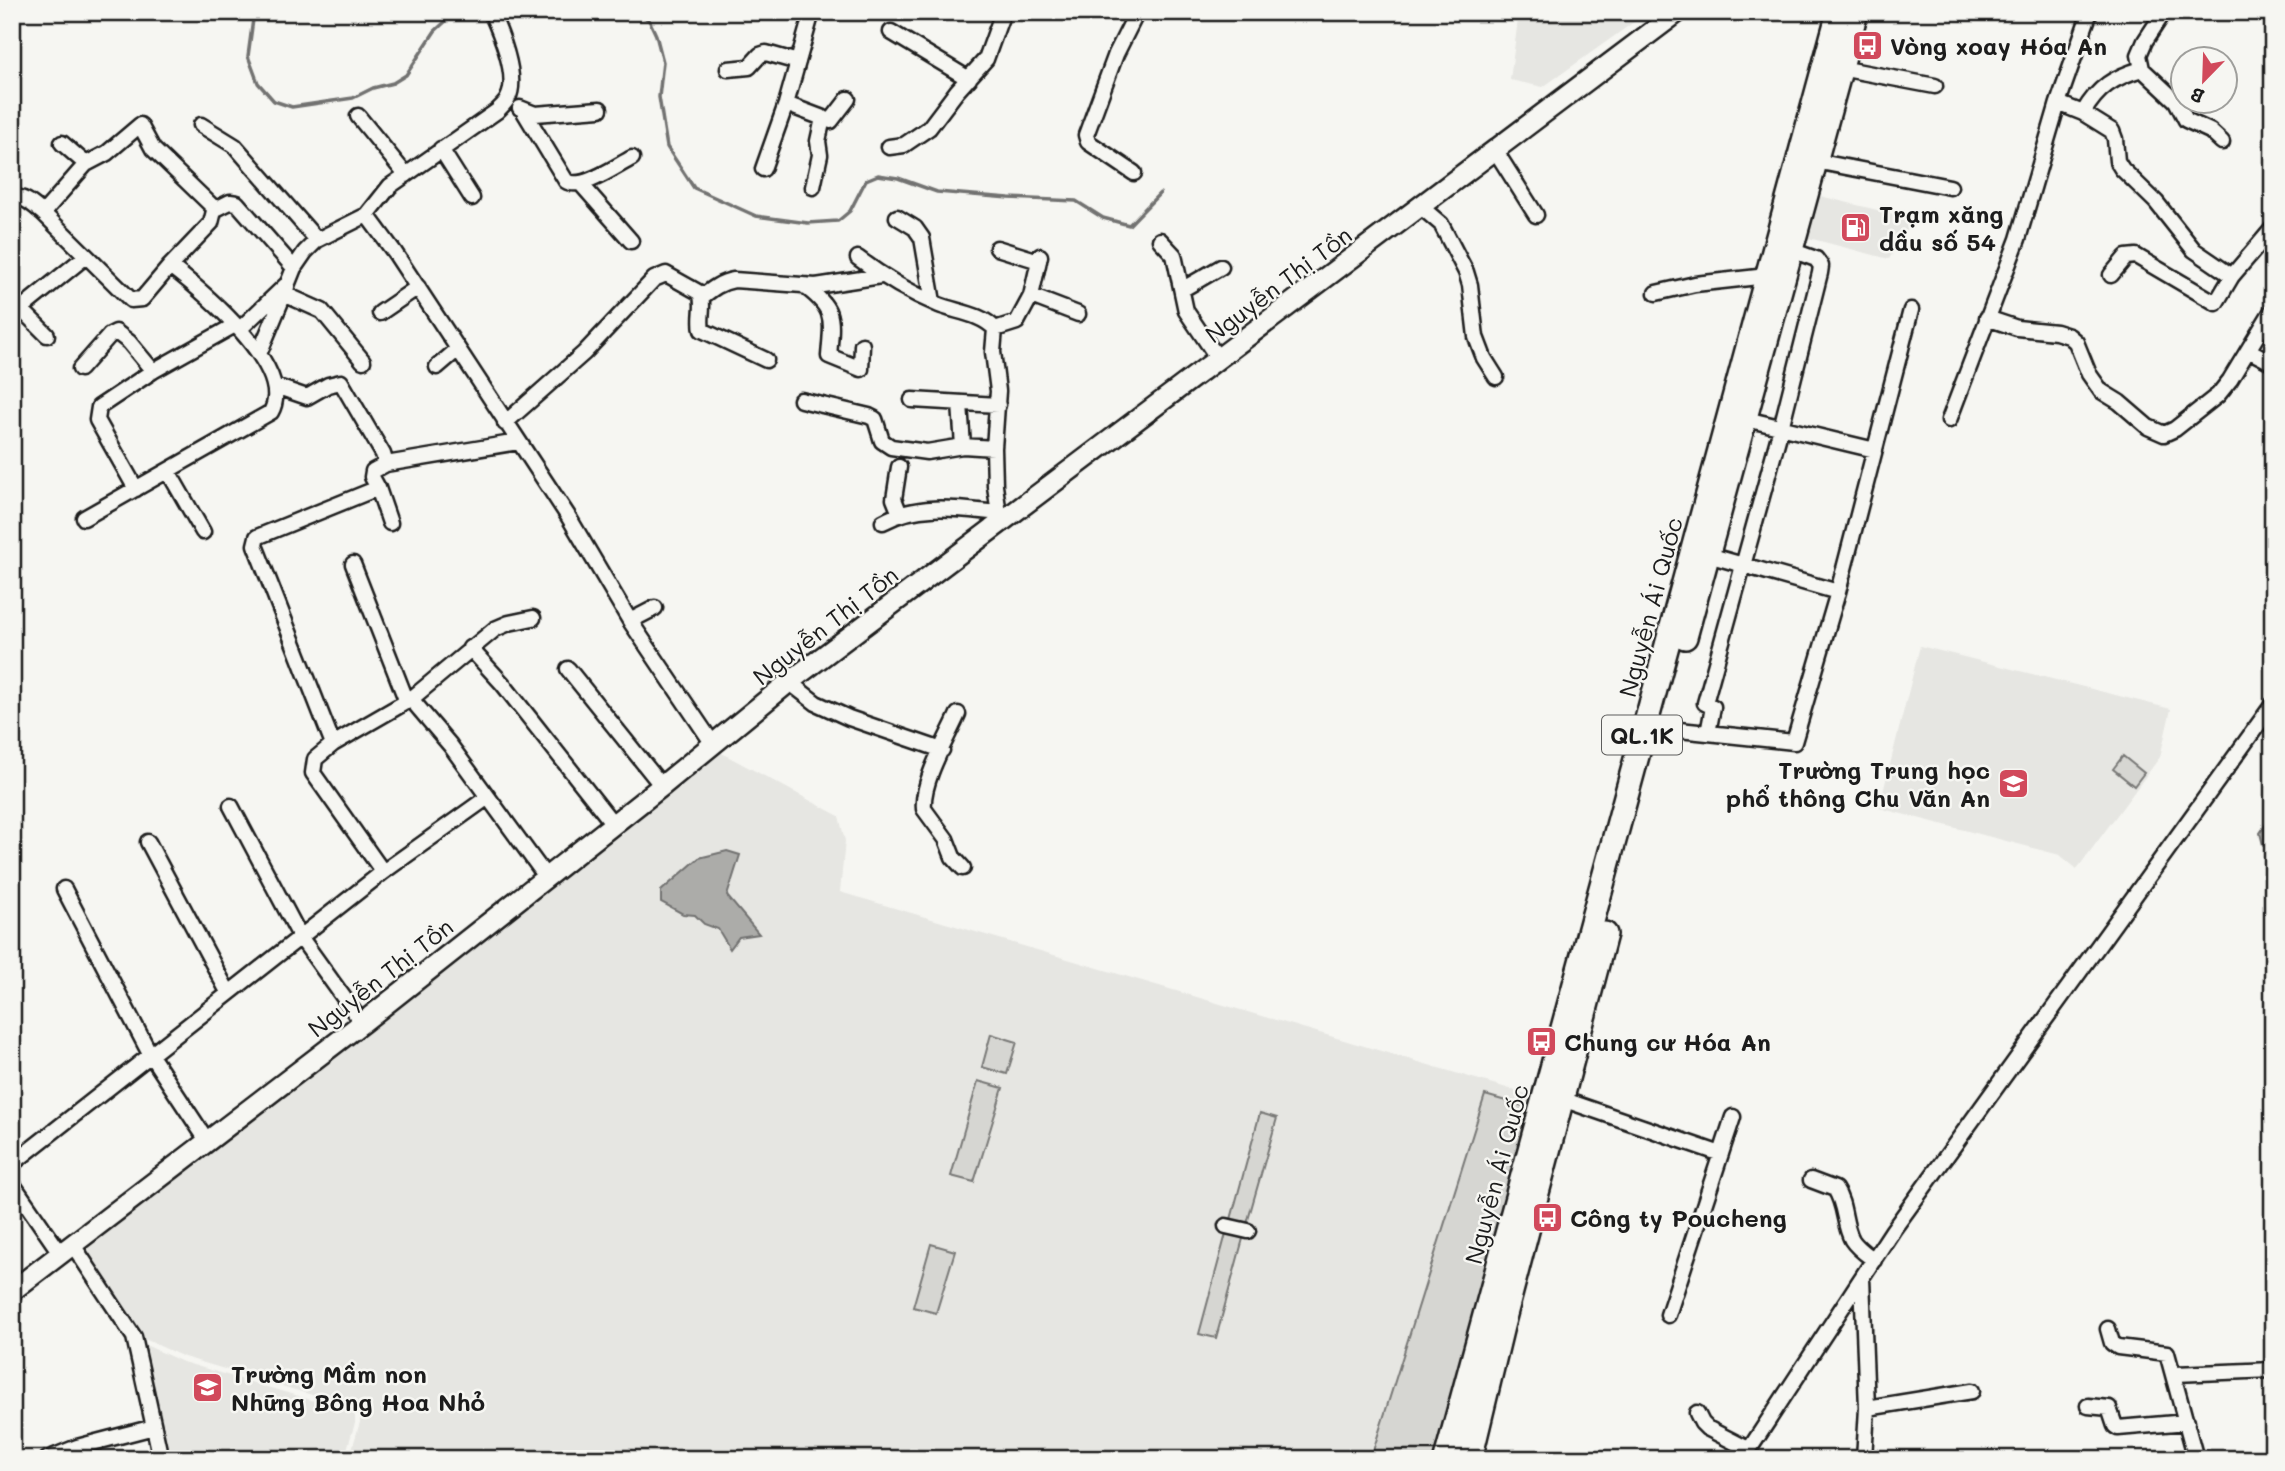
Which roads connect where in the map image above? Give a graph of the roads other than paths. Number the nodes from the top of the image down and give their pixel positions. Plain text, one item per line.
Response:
1 (812, 12) edge
2 (1003, 12) edge
3 (1137, 12) edge
4 (1678, 12) edge
5 (1839, 12) edge
6 (1856, 12) edge
7 (2090, 12) edge
8 (2164, 12) edge
9 (491, 13) edge
10 (891, 32) dead end
11 (798, 62) junction
12 (1840, 68) junction
13 (728, 69) dead end
14 (2142, 69) junction
15 (969, 79) junction
16 (1935, 86) dead end
17 (509, 97) junction
18 (848, 99) dead end
19 (2058, 103) junction
20 (786, 104) junction
21 (600, 109) dead end
22 (523, 110) junction
23 (2083, 113) junction
24 (358, 116) dead end
25 (823, 118) junction
26 (201, 125) dead end
27 (2222, 142) dead end
28 (62, 143) dead end
29 (889, 147) dead end
30 (441, 149) junction
31 (1494, 150) junction
32 (632, 158) dead end
33 (1815, 162) junction
34 (86, 164) junction
35 (763, 169) dead end
36 (1134, 173) dead end
37 (406, 174) junction
38 (581, 184) junction
39 (813, 187) dead end
40 (1950, 187) dead end
41 (12, 197) edge
42 (472, 198) dead end
43 (1420, 206) junction
44 (215, 207) junction
45 (43, 213) junction
46 (367, 215) junction
47 (1536, 215) dead end
48 (1792, 217) junction
49 (897, 218) dead end
50 (2273, 228) edge
51 (317, 240) junction
52 (1160, 240) dead end
53 (631, 241) dead end
54 (997, 248) dead end
55 (1791, 250) junction
56 (86, 256) junction
57 (858, 258) dead end
58 (170, 267) junction
59 (1221, 267) dead end
60 (294, 268) junction
61 (2111, 275) dead end
62 (881, 276) junction
63 (1767, 276) junction
64 (2232, 276) junction
65 (803, 285) junction
66 (418, 287) junction
67 (286, 289) junction
68 (1183, 289) junction
69 (1656, 293) dead end
70 (1031, 296) junction
71 (702, 297) junction
72 (933, 302) junction
73 (2273, 309) edge
74 (1911, 310) dead end
75 (17, 313) edge
76 (380, 313) dead end
77 (1078, 314) dead end
78 (1987, 318) junction
79 (238, 327) junction
80 (995, 329) junction
81 (47, 335) dead end
82 (862, 345) dead end
83 (458, 349) junction
84 (2248, 350) junction
85 (259, 354) junction
86 (766, 360) dead end
87 (1219, 360) junction
88 (363, 361) dead end
89 (2273, 363) edge
90 (437, 367) dead end
91 (80, 369) dead end
92 (153, 371) junction
93 (1496, 377) dead end
94 (275, 386) junction
95 (801, 400) dead end
96 (912, 400) dead end
97 (961, 404) junction
98 (998, 405) junction
99 (1746, 419) junction
100 (1949, 420) dead end
101 (505, 423) junction
102 (1782, 428) junction
103 (518, 442) junction
104 (964, 446) junction
105 (994, 448) junction
106 (1875, 450) junction
107 (386, 464) junction
108 (899, 467) dead end
109 (168, 471) junction
110 (378, 488) junction
111 (136, 489) junction
112 (900, 513) junction
113 (1000, 517) junction
114 (84, 518) dead end
115 (883, 522) dead end
116 (390, 523) dead end
117 (203, 532) dead end
118 (1708, 555) junction
119 (353, 564) dead end
120 (1744, 566) junction
121 (1838, 592) junction
122 (655, 608) dead end
123 (533, 618) dead end
124 (630, 621) junction
125 (470, 648) junction
126 (568, 669) dead end
127 (789, 682) junction
128 (409, 700) junction
129 (2273, 704) edge
130 (958, 714) dead end
131 (1660, 728) junction
132 (1708, 733) junction
133 (333, 744) junction
134 (713, 744) junction
135 (942, 750) junction
136 (662, 786) junction
137 (488, 797) junction
138 (231, 806) dead end
139 (614, 825) junction
140 (148, 842) dead end
141 (963, 867) dead end
142 (383, 872) junction
143 (547, 878) junction
144 (64, 890) dead end
145 (301, 938) junction
146 (228, 992) junction
147 (362, 1023) junction
148 (150, 1054) junction
149 (1554, 1097) junction
150 (1733, 1117) dead end
151 (208, 1142) junction
152 (1721, 1154) junction
153 (12, 1164) edge
154 (1811, 1180) dead end
155 (12, 1183) edge
156 (1226, 1226) dead end
157 (1248, 1231) dead end
158 (67, 1249) junction
159 (1874, 1260) junction
160 (1863, 1278) junction
161 (12, 1291) edge
162 (1864, 1308) junction
163 (1840, 1309) junction
164 (1668, 1315) dead end
165 (2108, 1329) dead end
166 (2273, 1370) edge
167 (2175, 1374) junction
168 (1972, 1391) dead end
169 (2088, 1406) dead end
170 (1867, 1408) junction
171 (1697, 1413) dead end
172 (2187, 1422) junction
173 (154, 1427) junction
174 (71, 1454) edge
175 (1746, 1454) edge
176 (47, 1459) edge
177 (161, 1459) edge
178 (1446, 1459) edge
179 (1470, 1459) edge
180 (1864, 1459) edge
181 (2196, 1459) edge

1 - 11 street
2 - 15 street
3 - 36 street
4 - 31 street, Nguyễn Thị Tồn
5 - 48 main road, Nguyễn Ái Quốc / QL.1K
6 - 12 main road, Nguyễn Ái Quốc / QL.1K
7 - 19 street
8 - 14 street
9 - 17 street
10 - 15 street
11 - 13 street
11 - 20 street
12 - 16 street
12 - 33 main road, Nguyễn Ái Quốc / QL.1K
14 - 23 street
14 - 27 street
15 - 29 street
17 - 22 street
17 - 30 street
18 - 25 street
19 - 23 street
19 - 78 street
20 - 25 street
20 - 35 street
21 - 22 street
22 - 38 street
23 - 64 street
24 - 37 street
25 - 39 street
26 - 51 street
28 - 34 street
30 - 37 street
30 - 42 street
31 - 43 street, Nguyễn Thị Tồn
31 - 47 street
32 - 38 street
33 - 40 street
33 - 48 main road, Nguyễn Ái Quốc / QL.1K
34 - 44 street
34 - 45 street
37 - 46 street
38 - 53 street
41 - 45 street
43 - 87 street, Nguyễn Thị Tồn
43 - 93 street
44 - 58 street
44 - 60 street
45 - 56 street
46 - 51 street
46 - 66 street
48 - 55 main road, Nguyễn Ái Quốc / QL.1K
48 - 63 main road, Nguyễn Ái Quốc / QL.1K
49 - 72 street
50 - 64 street
51 - 60 street
52 - 68 street
54 - 70 street
55 - 99 main road, Nguyễn Ái Quốc / QL.1K
55 - 102 street
56 - 58 street
56 - 75 street
57 - 62 street
58 - 79 street
59 - 68 street
60 - 67 street
61 - 64 street
62 - 65 street
62 - 72 street
63 - 69 street
63 - 149 main road, Nguyễn Ái Quốc / QL.1K
65 - 71 street
65 - 82 street
66 - 76 street
66 - 83 street
67 - 79 street
67 - 85 street
67 - 88 street
68 - 87 street
70 - 77 street
70 - 80 street
71 - 86 street
71 - 101 street
72 - 80 street
73 - 84 street
74 - 106 street
75 - 81 street
78 - 84 street
78 - 100 street
79 - 85 street
79 - 92 street
80 - 98 street
83 - 90 street
83 - 101 street
84 - 89 street
85 - 94 street
87 - 113 street, Nguyễn Thị Tồn
91 - 92 street
92 - 111 street
94 - 107 street
94 - 109 street
95 - 104 street
96 - 97 street
97 - 98 street
97 - 104 street
98 - 105 street
99 - 102 street
99 - 118 main road, Nguyễn Ái Quốc / QL.1K
101 - 103 street
102 - 106 street
102 - 120 street
103 - 107 street
103 - 124 street
104 - 105 street
105 - 113 street
106 - 121 street
107 - 110 street
108 - 112 street
109 - 111 street
109 - 117 street
110 - 116 street
110 - 133 street
111 - 114 street
112 - 113 street
112 - 115 street
113 - 127 street, Nguyễn Thị Tồn
118 - 120 street
118 - 131 main road, Nguyễn Ái Quốc / QL.1K
119 - 128 street
120 - 121 street
120 - 132 street
121 - 132 street
122 - 124 street
123 - 125 street
124 - 134 street
125 - 128 street
125 - 139 street
126 - 136 street
127 - 134 street, Nguyễn Thị Tồn
127 - 135 street
128 - 133 street
128 - 137 street
129 - 159 street
130 - 135 street
131 - 132 street
131 - 149 main road, Nguyễn Ái Quốc / QL.1K
133 - 142 street
134 - 136 street, Nguyễn Thị Tồn
135 - 141 street
136 - 139 street, Nguyễn Thị Tồn
137 - 142 street
137 - 143 street
138 - 145 street
139 - 143 street, Nguyễn Thị Tồn
140 - 146 street
142 - 145 street
143 - 147 street, Nguyễn Thị Tồn
144 - 148 street
145 - 146 street
145 - 147 street
146 - 148 street
147 - 151 street, Nguyễn Thị Tồn
148 - 151 street
148 - 153 street
149 - 152 street
149 - 178 main road, Nguyễn Ái Quốc / QL.1K
149 - 179 main road, QL.1K
150 - 152 street
151 - 158 street, Nguyễn Thị Tồn
152 - 164 street
154 - 159 street
155 - 158 street
156 - 157 street
158 - 161 street, Nguyễn Thị Tồn
158 - 173 street
159 - 160 street
160 - 162 street
160 - 163 street
162 - 163 street
162 - 170 street
163 - 175 street
165 - 167 street
166 - 167 street
167 - 172 street
168 - 170 street
169 - 172 street
170 - 180 street
171 - 175 street
172 - 181 street
173 - 174 street
173 - 177 street
174 - 176 street

